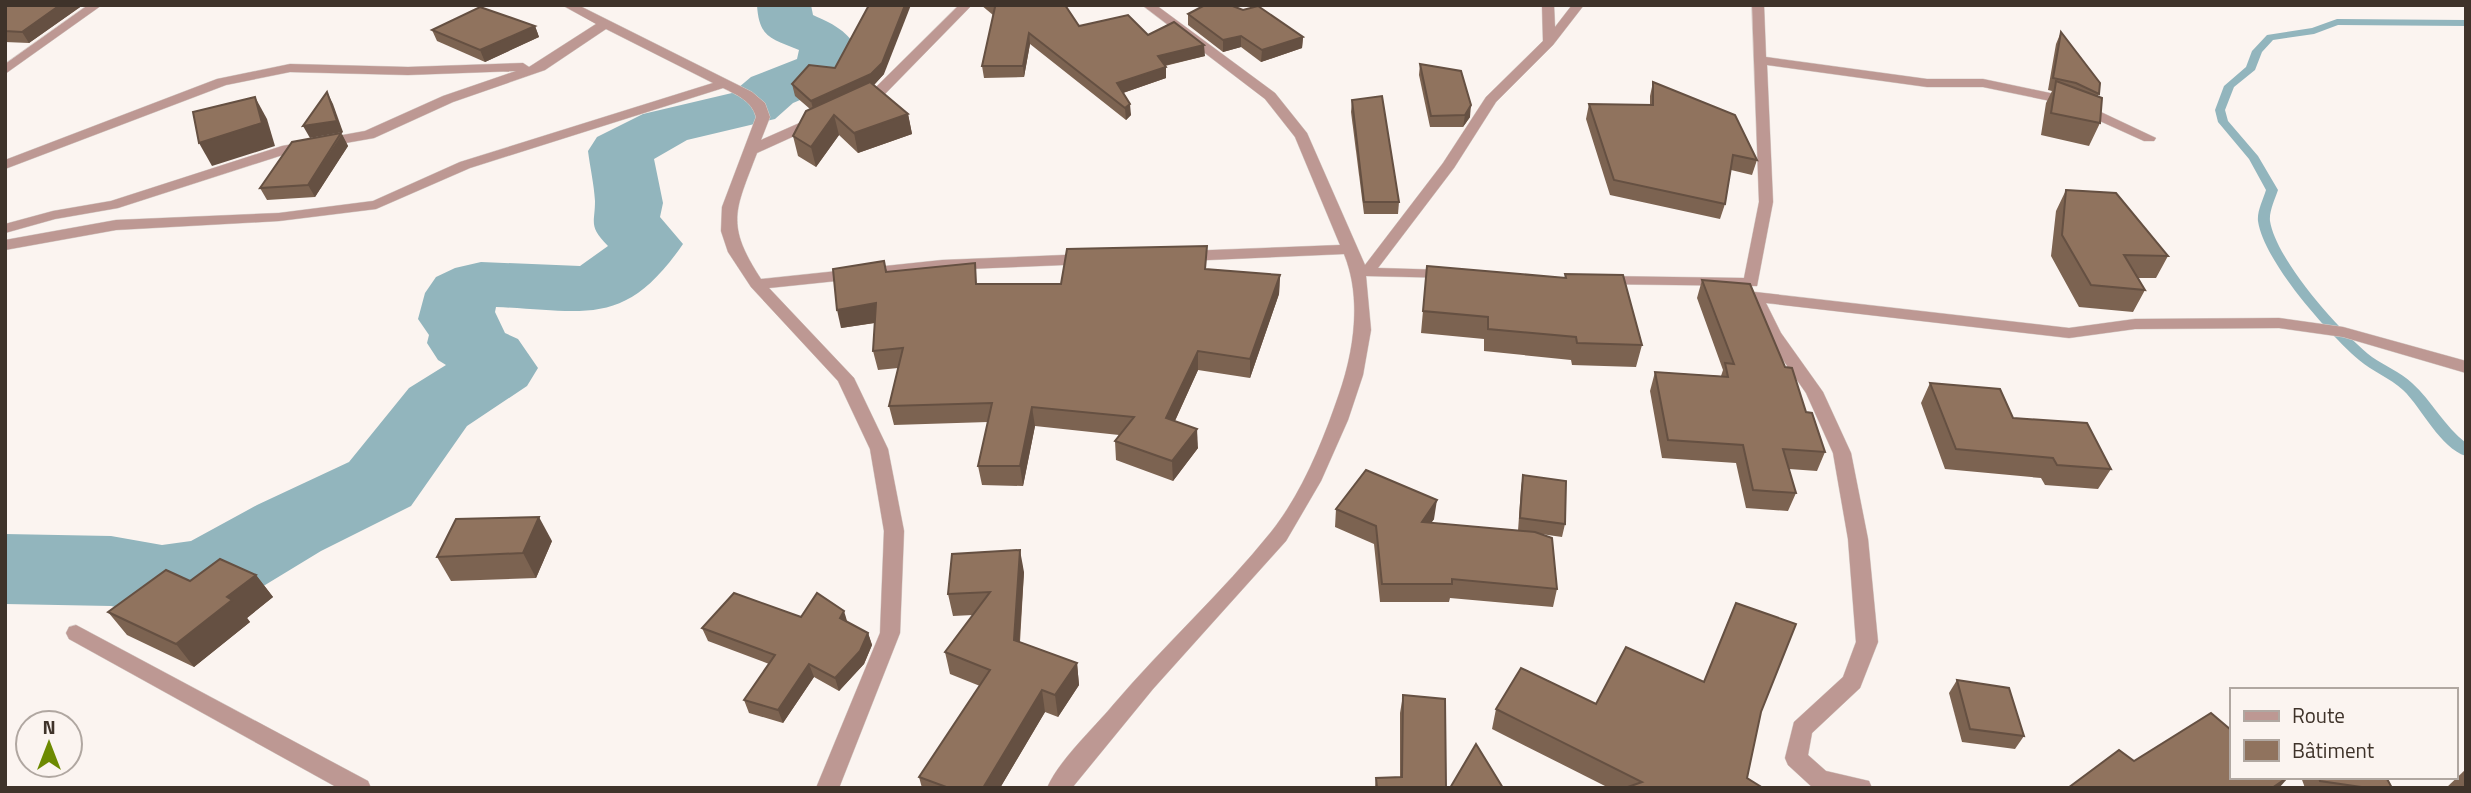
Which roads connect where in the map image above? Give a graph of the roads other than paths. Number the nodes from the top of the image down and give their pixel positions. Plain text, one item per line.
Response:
1 (96, 5) edge
2 (568, 5) edge
3 (966, 5) edge
4 (1148, 5) edge
5 (1548, 5) edge
6 (1578, 5) edge
7 (1758, 5) edge
8 (603, 25) junction
9 (1549, 42) junction
10 (1760, 60) junction
11 (540, 67) junction
12 (5, 70) edge
13 (726, 83) junction
14 (2149, 138) dead end
15 (751, 150) junction
16 (5, 165) edge
17 (5, 229) edge
18 (5, 245) edge
19 (1350, 248) junction
20 (1163, 257) edge
21 (1107, 259) edge
22 (1362, 269) junction
23 (1462, 275) edge
24 (1583, 280) edge
25 (757, 284) junction
26 (1753, 290) junction
27 (2466, 367) edge
28 (76, 633) dead end
29 (360, 788) edge
30 (827, 788) edge
31 (1058, 788) edge
32 (1861, 788) edge

1 - 12 street
2 - 8 street
3 - 15 street
4 - 19 street
5 - 9 street
6 - 9 street
7 - 10 street
8 - 11 street
8 - 13 street
9 - 22 street
10 - 14 street
10 - 26 street
11 - 16 street
11 - 17 street
13 - 15 street
13 - 18 street
15 - 25 street
19 - 20 street
19 - 22 street
21 - 25 street
22 - 23 street
22 - 31 street
24 - 26 street
25 - 30 street
26 - 27 street
26 - 32 street
28 - 29 street

